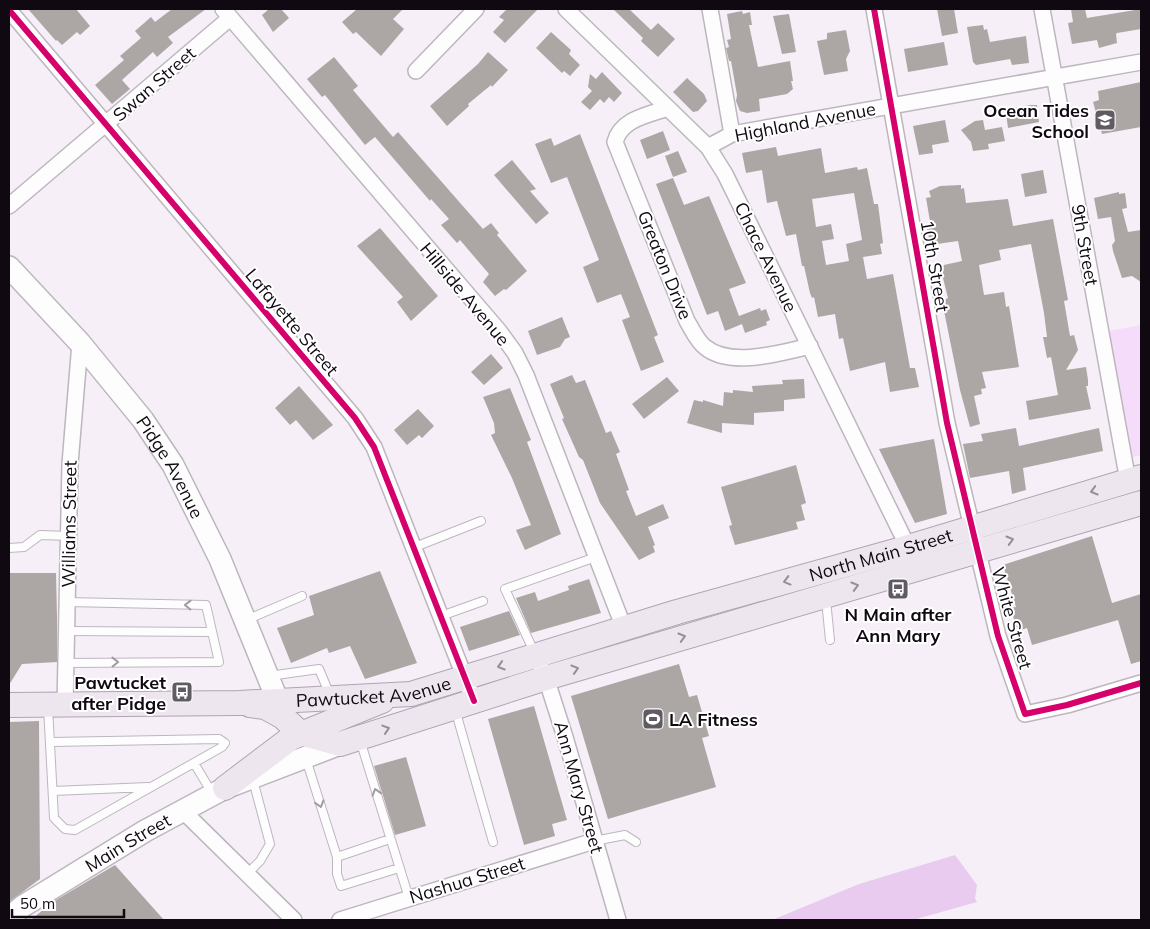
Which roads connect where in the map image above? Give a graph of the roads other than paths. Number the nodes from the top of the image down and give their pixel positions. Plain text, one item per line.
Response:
1 (476, 9) edge
2 (566, 9) edge
3 (710, 9) edge
4 (874, 9) edge
5 (1042, 9) edge
6 (9, 10) edge
7 (226, 13) edge
8 (1141, 62) edge
9 (416, 71) dead end
10 (1055, 76) junction
11 (891, 106) junction
12 (668, 108) junction
13 (107, 124) junction
14 (732, 134) junction
15 (708, 147) junction
16 (9, 206) edge
17 (9, 267) edge
18 (80, 343) junction
19 (810, 346) junction
20 (1135, 479) edge
21 (1141, 503) edge
22 (481, 521) dead end
23 (69, 536) junction
24 (975, 539) junction
25 (415, 547) junction
26 (908, 547) junction
27 (9, 548) edge
28 (596, 557) junction
29 (826, 595) junction
30 (302, 596) dead end
31 (483, 601) dead end
32 (67, 602) junction
33 (441, 616) junction
34 (246, 620) junction
35 (622, 629) junction
36 (67, 631) junction
37 (212, 632) junction
38 (830, 640) dead end
39 (635, 651) junction
40 (536, 656) junction
41 (66, 663) junction
42 (269, 676) junction
43 (465, 677) junction
44 (546, 678) junction
45 (1141, 682) edge
46 (410, 694) junction
47 (331, 697) junction
48 (277, 699) junction
49 (239, 703) junction
50 (464, 704) junction
51 (9, 705) edge
52 (57, 706) junction
53 (300, 733) junction
54 (350, 741) junction
55 (51, 742) junction
56 (306, 757) junction
57 (194, 763) junction
58 (253, 778) junction
59 (151, 787) junction
60 (219, 791) junction
61 (53, 792) junction
62 (183, 811) junction
63 (390, 839) junction
64 (493, 842) dead end
65 (594, 842) junction
66 (636, 842) dead end
67 (336, 857) junction
68 (400, 868) junction
69 (247, 874) junction
70 (409, 898) junction
71 (9, 918) edge
72 (294, 920) edge
73 (340, 920) edge
74 (618, 920) edge

1 - 9 street
2 - 12 street, Chace Avenue
3 - 14 street
4 - 11 street, 10th Street
5 - 10 street, 9th Street
6 - 13 street, Lafayette Street
7 - 13 street, Swan Street
7 - 28 street, Hillside Avenue
8 - 10 street, Highland Avenue
10 - 11 street, Highland Avenue
10 - 20 street, 9th Street
11 - 14 street, Highland Avenue
11 - 24 street, 10th Street
12 - 15 street, Chace Avenue
12 - 19 street, Greaton Drive
13 - 16 street, Swan Street
13 - 25 street, Lafayette Street
14 - 15 street, Highland Avenue
15 - 19 street, Chace Avenue
17 - 18 street, Pidge Avenue
18 - 23 street, Williams Street
18 - 34 street, Pidge Avenue
19 - 26 street, Chace Avenue
20 -> 24 main road, North Main Street
24 -> 21 main road, North Main Street
22 - 25 lane
23 - 27 lane
23 - 32 street, Williams Street
24 - 26 main road, North Main Street
29 -> 24 main road, North Main Street
24 - 45 street, White Street
25 - 33 street, Lafayette Street
26 -> 35 main road, North Main Street
28 - 35 street, Hillside Avenue
28 - 40 lane
29 - 38 lane
39 -> 29 main road, North Main Street
30 - 34 lane
31 - 33 lane
32 - 36 street, Williams Street
37 -> 32 lane
33 - 43 street, Lafayette Street
34 - 42 street, Pidge Avenue
35 - 39 main road
35 - 40 main road, Pawtucket Avenue
36 - 37 lane
36 - 41 street, Williams Street
41 -> 37 lane
44 -> 39 main road, Pawtucket Avenue
40 -> 43 main road, Pawtucket Avenue
40 - 44 street, Ann Mary Street
41 - 52 street, Williams Street
42 - 47 lane
42 - 48 street, Pidge Avenue
43 - 46 main road, Pawtucket Avenue
43 - 50 street, Lafayette Street
44 - 50 main road, Pawtucket Avenue
44 - 65 street, Ann Mary Street
46 - 47 main road, Pawtucket Avenue
46 - 53 main road, Main Street
47 - 48 main road, Pawtucket Avenue
48 - 49 main road, Pawtucket Avenue
49 - 52 main road, Pawtucket Avenue
49 - 53 main road, Pawtucket Avenue
54 -> 50 main road, Pawtucket Avenue
50 - 64 lane
51 - 52 main road, Pawtucket Avenue
52 - 55 lane
53 - 54 main road, Pawtucket Avenue
53 - 60 main road, Main Street
54 - 56 street, Main Street
63 -> 54 lane
55 - 57 lane
55 - 61 lane
56 - 58 street, Main Street
56 -> 67 lane
57 - 59 lane
57 - 60 lane
58 - 60 street, Main Street
58 - 69 lane
59 - 61 lane
59 - 61 lane
60 - 62 street, Main Street
62 - 69 street
62 - 71 street, Main Street
63 - 67 lane
63 - 68 lane
65 - 66 lane
65 - 70 street, Nashua Street
65 - 74 street, Ann Mary Street
67 - 68 lane
68 - 70 lane
69 - 72 street
70 - 73 street, Nashua Street

